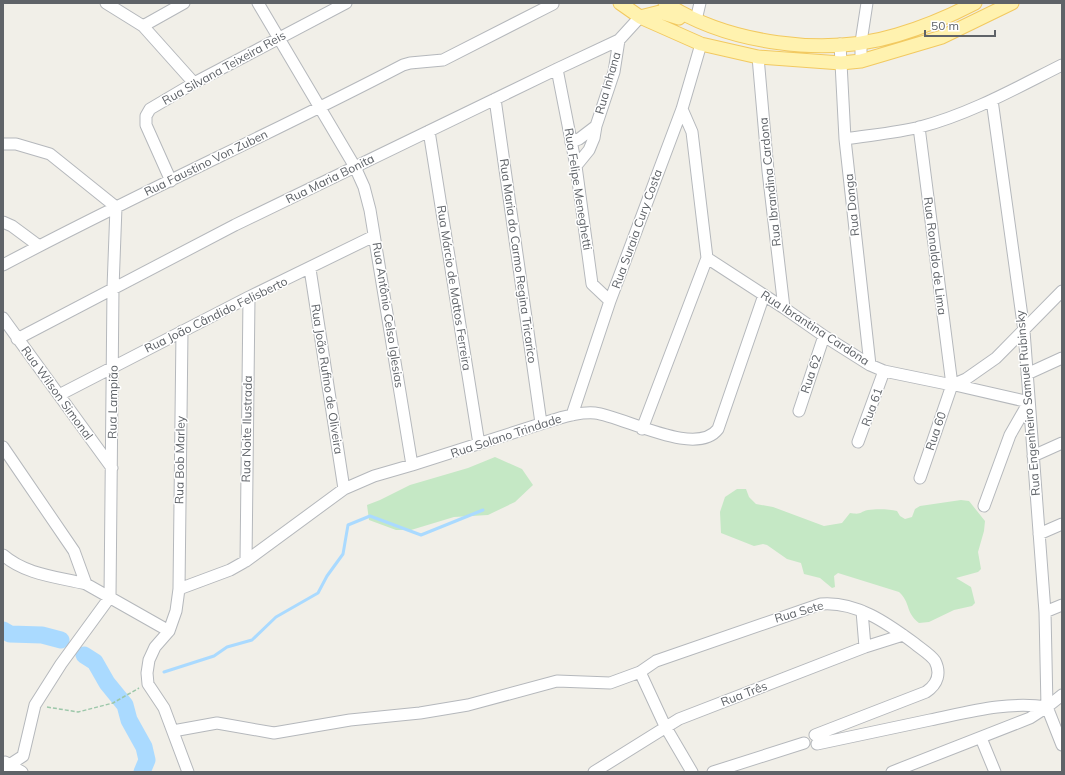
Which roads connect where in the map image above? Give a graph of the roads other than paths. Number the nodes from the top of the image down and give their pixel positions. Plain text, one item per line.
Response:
1 (106, 3) edge
2 (184, 3) edge
3 (258, 3) edge
4 (346, 3) edge
5 (620, 3) edge
6 (665, 3) edge
7 (700, 3) edge
8 (867, 3) edge
9 (975, 3) edge
10 (1012, 3) edge
11 (553, 4) edge
12 (640, 17) junction
13 (696, 20) junction
14 (143, 26) junction
15 (279, 38) junction
16 (619, 40) junction
17 (861, 42) junction
18 (701, 44) junction
19 (840, 44) junction
20 (758, 57) junction
21 (861, 61) junction
22 (841, 63) junction
23 (1062, 65) edge
24 (557, 69) junction
25 (194, 83) junction
26 (495, 99) junction
27 (992, 100) junction
28 (319, 109) junction
29 (682, 109) junction
30 (596, 126) junction
31 (919, 127) junction
32 (429, 131) junction
33 (845, 138) junction
34 (571, 142) junction
35 (3, 144) edge
36 (576, 166) junction
37 (355, 167) junction
38 (171, 181) junction
39 (116, 207) junction
40 (3, 222) edge
41 (374, 236) junction
42 (39, 246) junction
43 (707, 258) junction
44 (3, 265) edge
45 (310, 269) junction
46 (113, 288) junction
47 (1062, 291) edge
48 (764, 295) junction
49 (249, 297) junction
50 (610, 301) junction
51 (784, 308) junction
52 (3, 318) edge
53 (182, 331) junction
54 (1024, 331) junction
55 (824, 336) junction
56 (17, 339) junction
57 (1062, 358) edge
58 (870, 365) junction
59 (113, 366) junction
60 (884, 371) junction
61 (1027, 374) junction
62 (953, 385) junction
63 (59, 395) junction
64 (1029, 402) junction
65 (799, 411) dead end
66 (572, 414) junction
67 (541, 423) junction
68 (642, 429) junction
69 (858, 442) dead end
70 (1062, 443) edge
71 (479, 444) junction
72 (3, 447) edge
73 (1033, 456) junction
74 (412, 465) junction
75 (112, 468) junction
76 (920, 478) dead end
77 (344, 489) junction
78 (984, 506) dead end
79 (1062, 524) edge
80 (1039, 534) junction
81 (3, 555) edge
82 (246, 561) junction
83 (86, 584) junction
84 (179, 589) junction
85 (110, 597) junction
86 (1062, 605) edge
87 (862, 611) junction
88 (1045, 612) junction
89 (170, 631) junction
90 (903, 635) junction
91 (865, 647) junction
92 (640, 672) junction
93 (1062, 695) edge
94 (1047, 707) junction
95 (665, 726) junction
96 (173, 731) junction
97 (981, 738) junction
98 (816, 740) junction
99 (1062, 745) edge
100 (5, 764) edge
101 (22, 772) edge
102 (188, 772) edge
103 (594, 772) edge
104 (692, 772) edge
105 (714, 772) edge
106 (892, 772) edge
107 (994, 772) edge

1 - 14 street
2 - 14 street
3 - 15 street, Rua Antônio Celso Iglesias
4 - 15 street, Rua Silvana Teixeira Reis
5 - 12 main road
6 - 13 main road
7 - 13 street
8 - 17 street
9 - 17 main road
10 - 21 main road
11 - 28 street, Rua Faustino Von Zuben
12 - 13 main road
12 - 16 street, Rua Maria Bonita
12 - 18 main road
13 - 19 main road
14 - 25 street
15 - 25 street, Rua Silvana Teixeira Reis
15 - 28 street, Rua Antônio Celso Iglesias
16 - 24 street, Rua Maria Bonita
16 - 30 street, Rua Inhana
17 - 19 main road
17 - 21 street
18 - 20 main road
18 - 29 street, Rua Suraia Cury Costa
19 - 22 street, Rua Donga
20 - 22 main road
20 - 51 street, Rua Ibrandina Cardona
21 - 22 main road
22 - 33 street, Rua Donga
23 - 27 street
24 - 26 street, Rua Maria Bonita
24 - 34 street, Rua Felipe Meneghetti
25 - 38 street, Rua Silvana Teixeira Reis
26 - 32 street, Rua Maria Bonita
26 - 67 street, Rua Maria do Carmo Regina Tricarico
27 - 31 street
27 - 54 street, Rua Engenheiro Samuel Rubinsky
28 - 37 street, Rua Antônio Celso Iglesias
28 - 38 street, Rua Faustino Von Zuben
29 - 43 street
29 - 50 street, Rua Suraia Cury Costa
30 - 34 street, Rua Inhana
30 - 36 street, Rua Inhana
31 - 33 street
31 - 62 street, Rua Ronaldo de Lima
32 - 37 street, Rua Maria Bonita
32 - 71 street, Rua Márcio de Mattos Ferreira
33 - 58 street, Rua Donga
34 - 36 street, Rua Felipe Meneghetti
35 - 39 street
36 - 50 street, Rua Felipe Meneghetti
37 - 41 street, Rua Antônio Celso Iglesias
37 - 46 street, Rua Maria Bonita
38 - 39 street, Rua Faustino Von Zuben
39 - 42 street, Rua Faustino Von Zuben
39 - 46 street, Rua Lampião
40 - 42 street
41 - 45 street, Rua João Cândido Felisberto
41 - 74 street, Rua Antônio Celso Iglesias
42 - 44 street, Rua Faustino Von Zuben
43 - 48 street, Rua Ibrantina Cardona
43 - 68 street
45 - 49 street, Rua João Cândido Felisberto
45 - 77 street, Rua João Rufino de Oliveira
46 - 56 street, Rua Maria Bonita
46 - 59 street, Rua Lampião
47 - 54 street
48 - 51 street, Rua Ibrantina Cardona
48 - 68 street, Rua Solano Trindade
49 - 53 street, Rua João Cândido Felisberto
49 - 82 street, Rua Noite Ilustrada
50 - 66 street, Rua Suraia Cury Costa
51 - 55 street, Rua Ibrantina Cardona
52 - 56 street, Rua Wilson Simonal
53 - 59 street, Rua João Cândido Felisberto
53 - 84 street, Rua Bob Marley
54 - 61 street, Rua Engenheiro Samuel Rubinsky
54 - 62 street
55 - 58 street, Rua Ibrantina Cardona
55 - 65 street, Rua 62
56 - 63 street, Rua Wilson Simonal
57 - 61 street
58 - 60 street, Rua Ibrantina Cardona
59 - 63 street, Rua João Cândido Felisberto
59 - 75 street, Rua Lampião
60 - 62 street, Rua Ibrantina Cardona
60 - 69 street, Rua 61
61 - 64 street, Rua Engenheiro Samuel Rubinsky
62 - 64 street, Rua Ibrantina Cardona
62 - 76 street, Rua 60
63 - 75 street, Rua Wilson Simonal
64 - 73 street, Rua Engenheiro Samuel Rubinsky
64 - 78 street
66 - 67 street, Rua Solano Trindade
66 - 68 street, Rua Solano Trindade
67 - 71 street, Rua Solano Trindade
70 - 73 street
71 - 74 street, Rua Solano Trindade
72 - 83 street
73 - 80 street, Rua Engenheiro Samuel Rubinsky
74 - 77 street, Rua Solano Trindade
75 - 85 street, Rua Lampião
77 - 82 street, Rua Solano Trindade
79 - 80 street
80 - 88 street, Rua Engenheiro Samuel Rubinsky
81 - 83 street
82 - 84 street, Rua Solano Trindade
83 - 85 street
84 - 89 street, Rua Bob Marley
85 - 89 street
85 - 100 street
86 - 88 street
87 - 90 street, Rua Sete
87 - 91 street
87 - 92 street, Rua Sete
88 - 94 street, Rua Engenheiro Samuel Rubinsky
89 - 96 street
90 - 91 street, Rua Três
90 - 98 street, Rua Sete
91 - 95 street, Rua Três
92 - 95 street
92 - 96 street, Rua Sete
93 - 94 street
94 - 97 street
94 - 98 street
94 - 99 street
95 - 103 street, Rua Três
95 - 104 street
96 - 102 street
97 - 106 street
97 - 107 street
98 - 105 street
100 - 101 street

